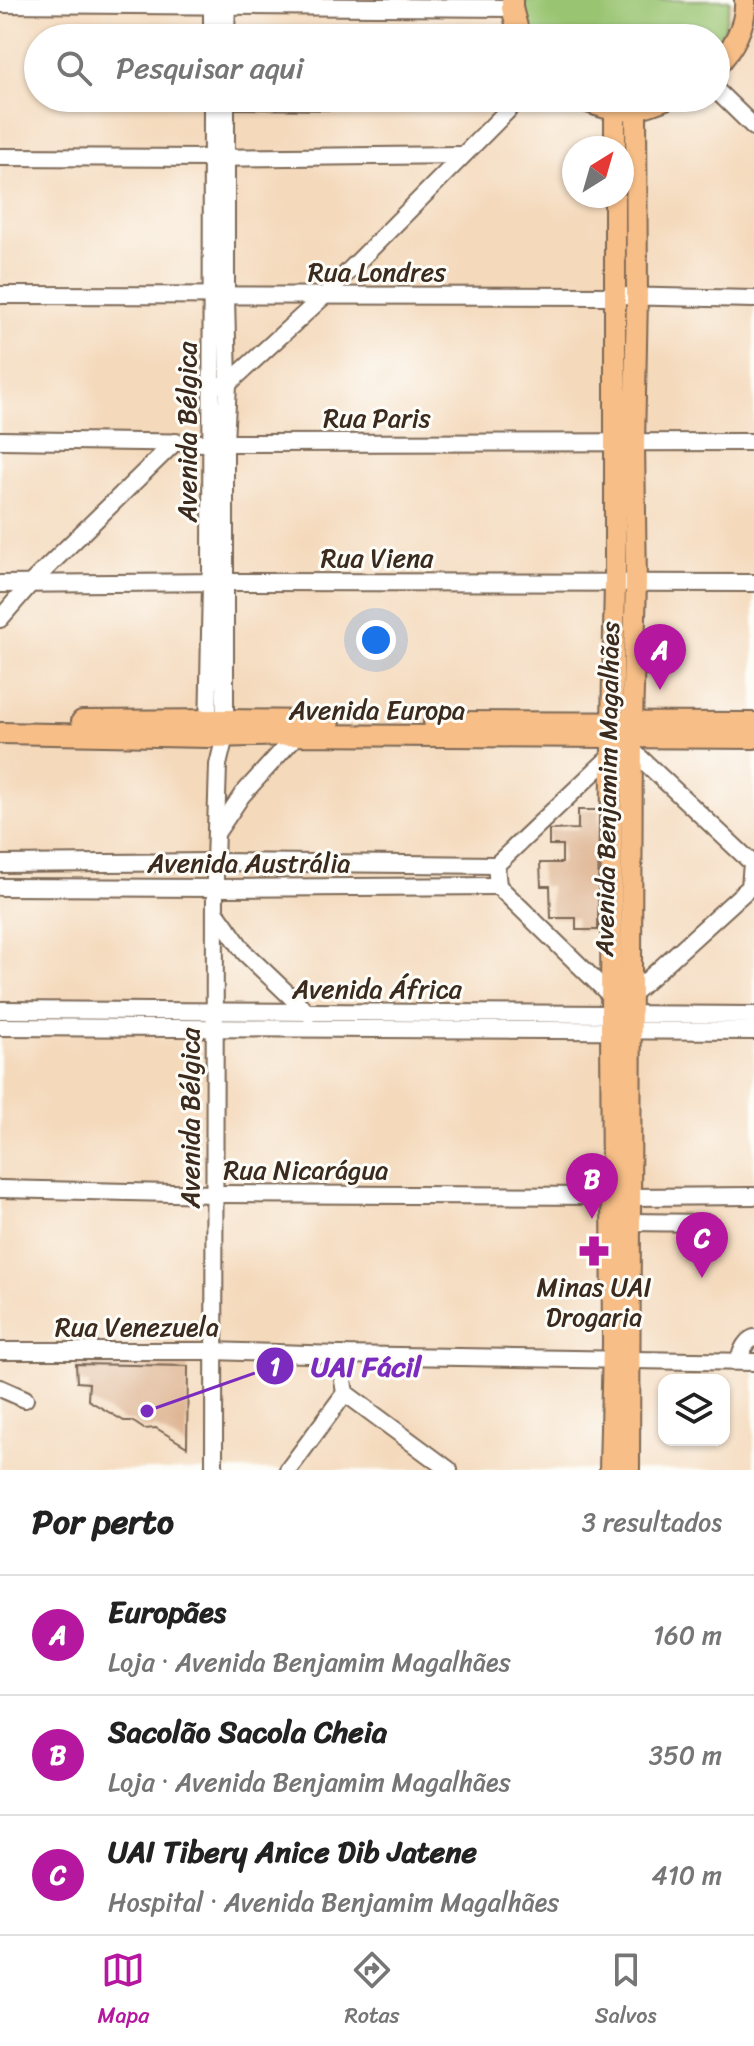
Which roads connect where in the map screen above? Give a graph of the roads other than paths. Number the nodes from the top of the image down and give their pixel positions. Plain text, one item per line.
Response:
1 (219, 3) edge
2 (0, 4) edge
3 (512, 4) edge
4 (748, 4) edge
5 (215, 24) edge
6 (223, 24) edge
7 (517, 24) edge
8 (730, 52) edge
9 (730, 104) edge
10 (219, 112) edge
11 (506, 112) edge
12 (615, 112) edge
13 (636, 112) edge
14 (754, 127) edge
15 (615, 136) edge
16 (463, 155) junction
17 (0, 157) edge
18 (219, 157) junction
19 (615, 208) edge
20 (0, 295) edge
21 (219, 296) junction
22 (615, 296) junction
23 (323, 297) junction
24 (637, 297) junction
25 (754, 299) edge
26 (219, 385) junction
27 (0, 440) edge
28 (175, 442) junction
29 (218, 442) junction
30 (754, 442) edge
31 (624, 443) junction
32 (218, 582) junction
33 (31, 583) junction
34 (625, 583) junction
35 (754, 583) edge
36 (0, 584) edge
37 (0, 619) edge
38 (312, 721) junction
39 (0, 722) edge
40 (754, 723) edge
41 (216, 728) junction
42 (0, 733) edge
43 (295, 735) junction
44 (622, 738) junction
45 (754, 738) edge
46 (216, 833) junction
47 (215, 862) junction
48 (753, 863) edge
49 (0, 864) edge
50 (496, 865) junction
51 (498, 886) junction
52 (0, 887) edge
53 (752, 887) edge
54 (215, 888) junction
55 (216, 912) junction
56 (0, 1010) edge
57 (214, 1011) junction
58 (307, 1013) junction
59 (621, 1013) junction
60 (754, 1015) edge
61 (418, 1022) junction
62 (0, 1027) edge
63 (214, 1029) junction
64 (325, 1029) junction
65 (754, 1031) edge
66 (0, 1189) edge
67 (215, 1194) junction
68 (621, 1196) junction
69 (754, 1196) edge
70 (629, 1222) junction
71 (708, 1223) dead end
72 (754, 1338) edge
73 (0, 1351) edge
74 (213, 1351) junction
75 (339, 1355) junction
76 (621, 1360) junction
77 (746, 1362) edge
78 (0, 1388) edge
79 (345, 1393) junction
80 (25, 1399) dead end
81 (214, 1470) edge
82 (288, 1470) edge
83 (449, 1470) edge
84 (610, 1470) edge
85 (629, 1470) edge

1 - 2 street
1 - 3 street
1 - 5 street
1 - 6 street
3 - 7 main road
4 - 8 main road
9 - 14 street
10 - 18 street, Avenida Bélgica
11 - 16 street
12 - 15 main road
13 - 24 main road, Avenida Benjamim Magalhães
16 - 18 street
16 - 23 street
17 - 18 street
18 - 21 street, Avenida Bélgica
19 - 22 main road, Avenida Benjamim Magalhães
20 - 21 street, Rua Londres
21 - 23 street, Rua Londres
21 - 26 street, Avenida Bélgica
22 - 23 street, Rua Londres
22 - 24 street, Rua Londres
22 - 31 main road, Avenida Benjamim Magalhães
23 - 26 street
24 - 25 street, Rua Londres
24 - 31 main road, Avenida Benjamim Magalhães
26 - 29 street, Avenida Bélgica
27 - 28 street, Rua Paris
28 - 29 street, Rua Paris
28 - 33 street
29 - 31 street, Rua Paris
29 - 32 street, Avenida Bélgica
30 - 31 street, Rua Paris
31 - 34 main road, Avenida Benjamim Magalhães
32 - 33 street, Rua Viena
32 - 34 street, Rua Viena
32 - 41 street, Avenida Bélgica
33 - 36 street, Rua Viena
33 - 37 street
34 - 35 street, Rua Viena
34 - 44 main road, Avenida Benjamim Magalhães
38 - 41 main road, Avenida Europa
38 - 43 street
38 - 44 main road, Avenida Europa
39 - 41 main road, Avenida Europa
40 - 44 main road, Avenida Europa
41 - 42 main road, Avenida Europa
41 - 43 main road, Avenida Europa
41 - 46 street, Avenida Bélgica
43 - 44 main road, Avenida Europa
43 - 46 street
44 - 45 main road, Avenida Europa
44 - 48 street
44 - 50 street
44 - 59 main road, Avenida Benjamim Magalhães
46 - 47 street, Avenida Bélgica
47 - 49 street, Avenida Austrália
47 - 50 street, Avenida Austrália
47 - 54 street, Avenida Bélgica
48 - 53 street
50 - 51 street
51 - 54 street, Avenida Austrália
51 - 59 street
52 - 54 street, Avenida Austrália
53 - 59 street
54 - 55 street, Avenida Bélgica
55 - 57 street, Avenida Bélgica
55 - 58 street
56 - 57 street, Avenida África
57 - 58 street, Avenida África
57 - 63 street, Avenida Bélgica
58 - 61 street, Avenida África
58 - 64 street
59 - 60 street, Avenida África
59 - 61 street, Avenida África
59 - 65 street, Avenida África
59 - 68 main road, Avenida Benjamim Magalhães
61 - 64 street, Avenida África
62 - 63 street, Avenida África
63 - 64 street, Avenida África
63 - 67 street, Avenida Bélgica
66 - 67 street, Rua Nicarágua
67 - 68 street, Rua Nicarágua
67 - 74 street, Avenida Bélgica
68 - 69 street, Rua Nicarágua
68 - 70 main road, Avenida Benjamim Magalhães
68 - 76 main road, Avenida Benjamim Magalhães
70 - 71 street
70 - 76 main road, Avenida Benjamim Magalhães
72 - 77 street
73 - 74 street, Rua Venezuela
74 - 75 street, Rua Venezuela
74 - 81 street, Avenida Bélgica
75 - 76 street, Rua Venezuela
75 - 79 street
76 - 77 street, Rua Venezuela
76 - 84 main road, Avenida Benjamim Magalhães
76 - 85 main road, Avenida Benjamim Magalhães
78 - 80 street
79 - 82 street
79 - 83 street

